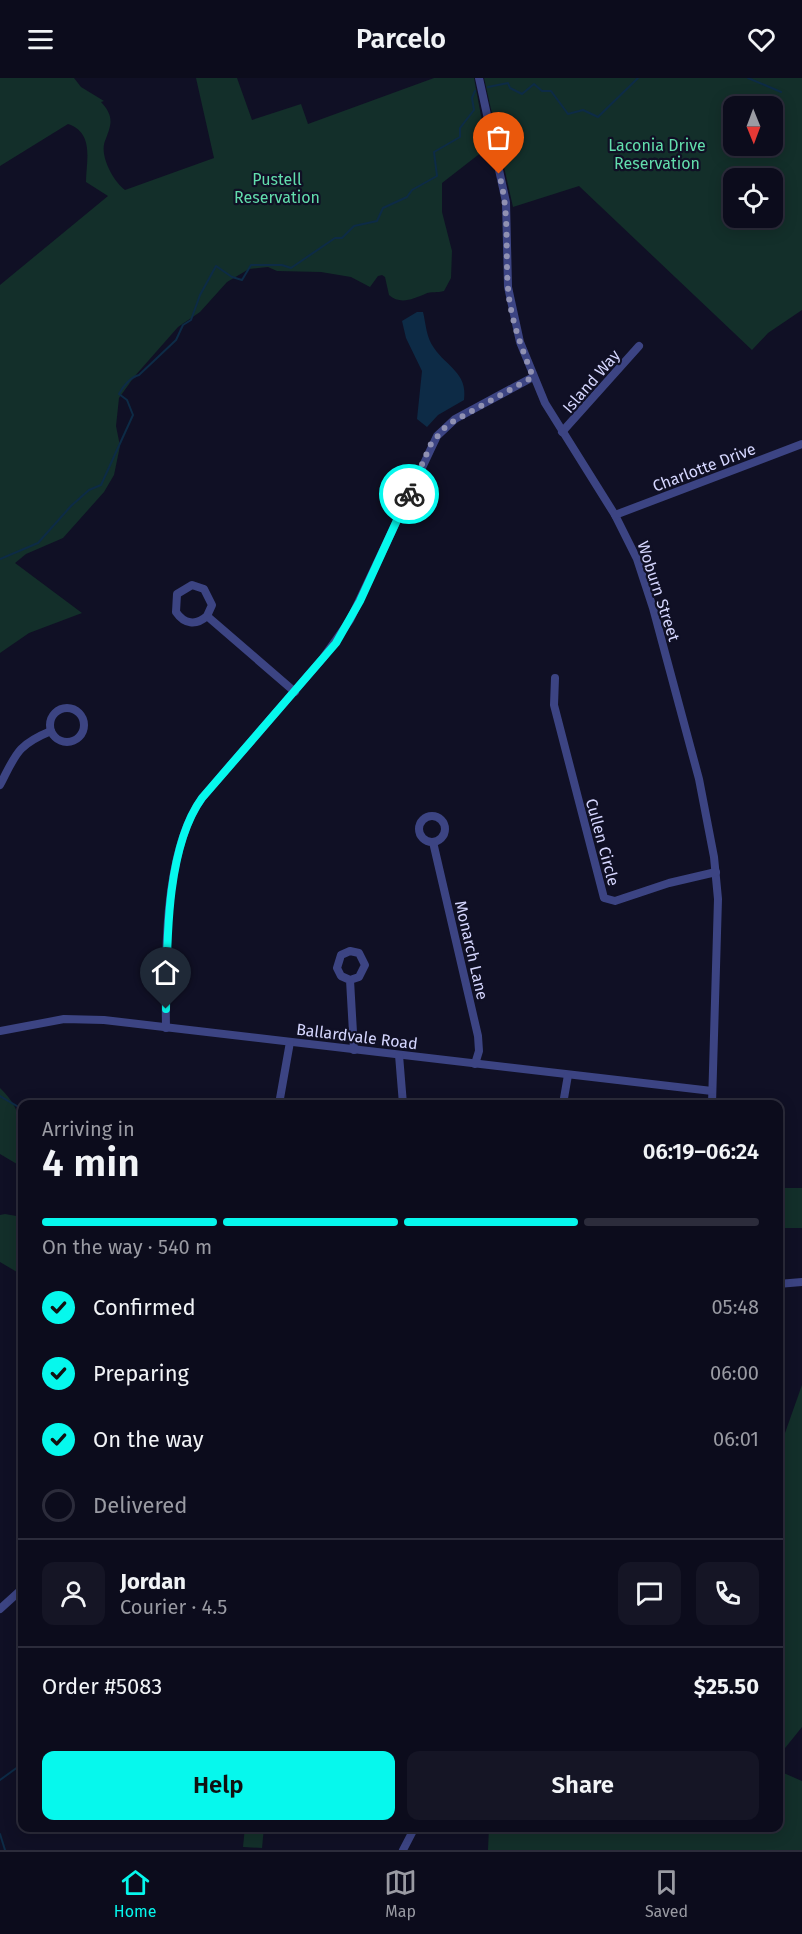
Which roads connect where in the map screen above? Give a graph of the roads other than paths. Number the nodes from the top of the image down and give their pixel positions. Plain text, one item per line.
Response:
1 (478, 78) edge
2 (639, 346) dead end
3 (533, 377) junction
4 (562, 432) junction
5 (802, 444) edge
6 (615, 515) junction
7 (207, 616) junction
8 (555, 678) dead end
9 (295, 692) junction
10 (51, 731) junction
11 (0, 785) edge
12 (433, 842) dead end
13 (716, 872) junction
14 (350, 980) dead end
15 (166, 1028) junction
16 (0, 1031) edge
17 (290, 1042) junction
18 (354, 1050) junction
19 (399, 1055) junction
20 (475, 1064) junction
21 (568, 1075) junction
22 (712, 1092) junction
23 (280, 1100) edge
24 (404, 1100) edge
25 (564, 1100) edge
26 (712, 1100) edge
27 (802, 1282) edge
28 (783, 1284) edge
29 (18, 1593) edge
30 (0, 1609) edge
31 (412, 1832) edge
32 (403, 1850) edge

1 - 3 street, Woburn Street
2 - 4 street, Island Way
3 - 4 street, Woburn Street
3 - 9 street
4 - 6 street, Woburn Street
5 - 6 street, Charlotte Drive
6 - 13 street, Woburn Street
7 - 7 street
7 - 9 street
8 - 13 street, Cullen Circle
9 - 15 street
10 - 10 street
10 - 11 street
12 - 20 street, Monarch Lane
13 - 22 street, Woburn Street
14 - 18 street
15 - 16 street, Ballardvale Road
15 - 17 street, Ballardvale Road
17 - 18 street, Ballardvale Road
17 - 23 street
18 - 19 street, Ballardvale Road
19 - 20 street, Ballardvale Road
19 - 24 street
20 - 21 street, Ballardvale Road
21 - 22 street, Ballardvale Road
21 - 25 street
22 - 26 street, Woburn Street
27 - 28 street
29 - 30 street
31 - 32 street

